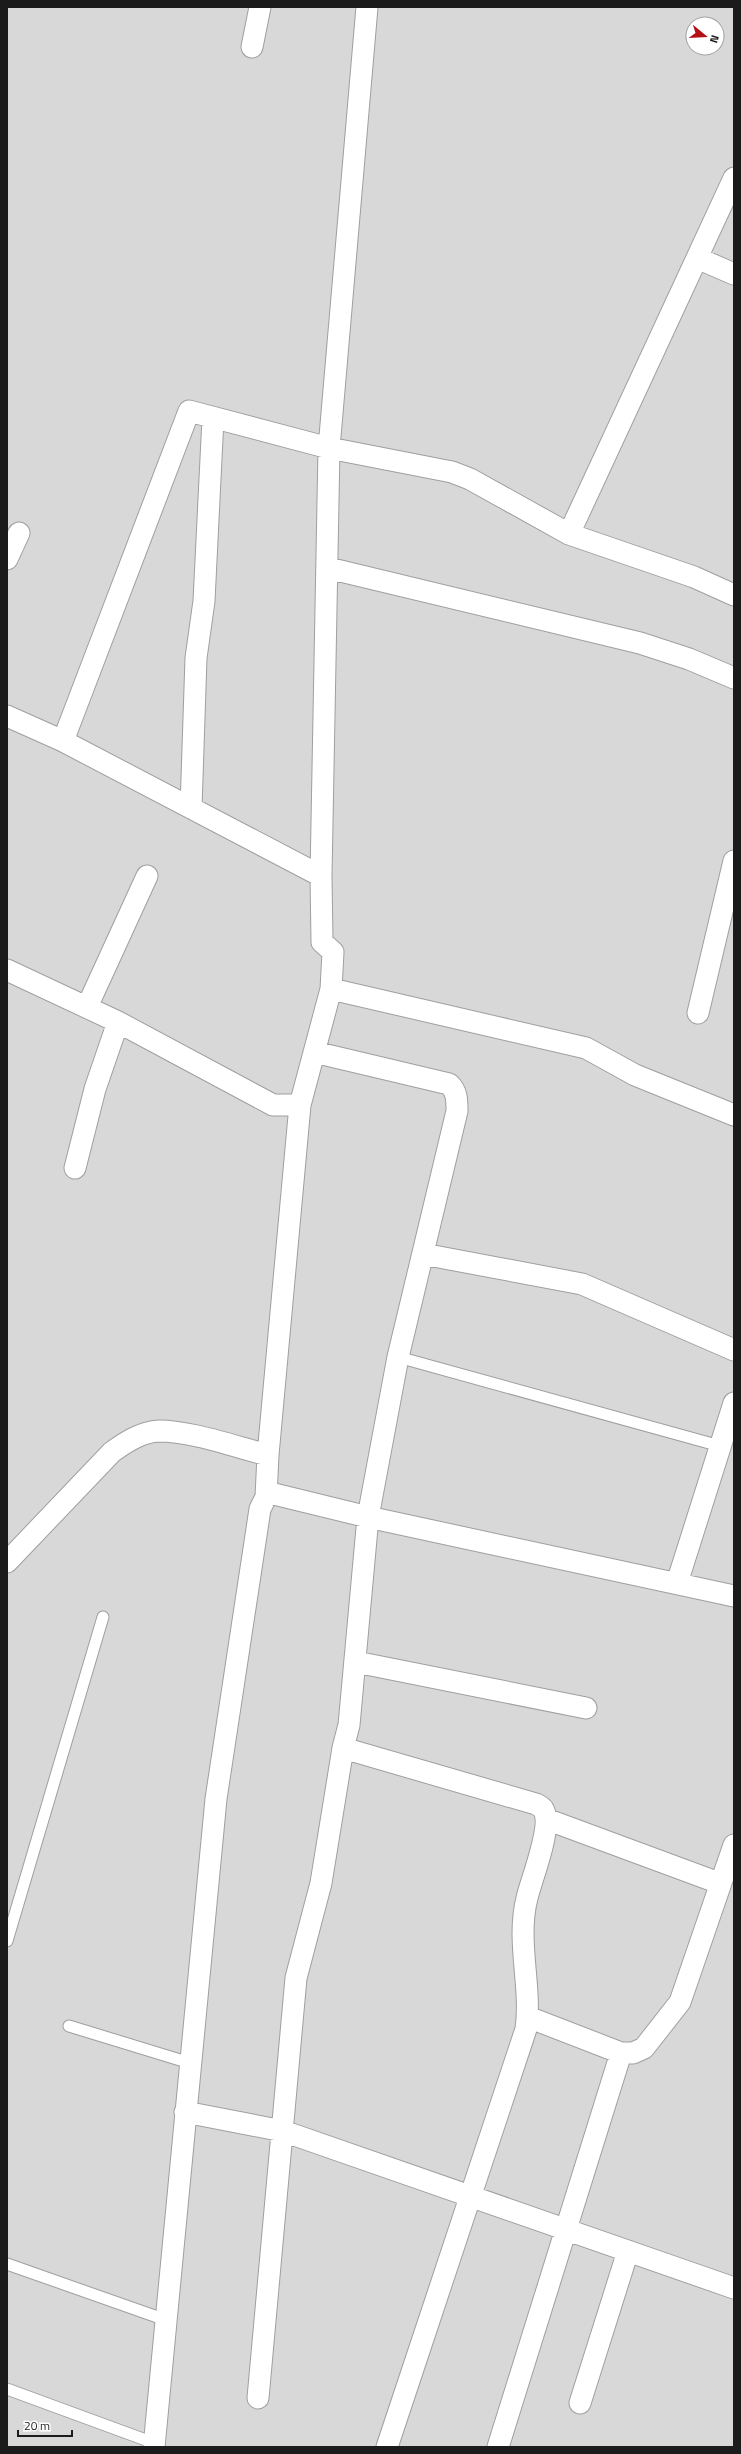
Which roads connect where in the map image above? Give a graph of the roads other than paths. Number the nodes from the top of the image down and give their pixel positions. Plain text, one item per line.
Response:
1 (260, 7) edge
2 (367, 7) edge
3 (252, 47) dead end
4 (734, 178) edge
5 (697, 258) junction
6 (734, 274) edge
7 (213, 418) junction
8 (329, 448) junction
9 (19, 533) dead end
10 (569, 534) junction
11 (7, 560) edge
12 (328, 568) junction
13 (734, 595) edge
14 (734, 678) edge
15 (7, 716) edge
16 (63, 741) junction
17 (191, 808) junction
18 (734, 861) edge
19 (147, 876) dead end
20 (321, 876) junction
21 (731, 886) edge
22 (7, 970) edge
23 (331, 989) junction
24 (87, 1007) junction
25 (698, 1013) dead end
26 (118, 1022) junction
27 (314, 1052) junction
28 (300, 1105) junction
29 (734, 1115) edge
30 (75, 1168) dead end
31 (423, 1254) junction
32 (734, 1350) edge
33 (398, 1357) junction
34 (734, 1403) edge
35 (720, 1446) junction
36 (268, 1455) junction
37 (266, 1496) junction
38 (368, 1517) junction
39 (7, 1562) edge
40 (677, 1583) junction
41 (734, 1596) edge
42 (103, 1617) dead end
43 (356, 1662) junction
44 (586, 1708) dead end
45 (343, 1748) junction
46 (546, 1819) junction
47 (734, 1845) edge
48 (719, 1883) junction
49 (7, 1941) edge
50 (528, 2017) junction
51 (69, 2026) dead end
52 (621, 2052) junction
53 (190, 2063) junction
54 (185, 2112) junction
55 (283, 2131) junction
56 (471, 2196) junction
57 (568, 2230) junction
58 (628, 2251) junction
59 (7, 2264) edge
60 (734, 2288) edge
61 (166, 2320) junction
62 (7, 2390) edge
63 (258, 2398) dead end
64 (580, 2403) dead end
65 (154, 2445) edge
66 (387, 2447) edge
67 (498, 2447) edge

1 - 3 street
2 - 8 street
4 - 5 street
5 - 6 street
5 - 10 street
7 - 8 street
7 - 16 street
7 - 17 street
8 - 10 street
8 - 12 street
9 - 11 street
10 - 13 street
12 - 14 street
12 - 20 street
15 - 16 street
16 - 17 street
17 - 20 street
18 - 21 street
19 - 24 street
20 - 23 street
21 - 25 street
22 - 24 street
23 - 27 street
23 - 29 street
24 - 26 street
26 - 28 street
26 - 30 street
27 - 28 street
27 - 31 street
28 - 36 street
31 - 32 street
31 - 33 street
33 - 35 lane
33 - 38 street
34 - 35 street
35 - 40 street
36 - 37 street
36 - 39 street
37 - 38 street
37 - 53 street
38 - 40 street
38 - 43 street
40 - 41 street
42 - 49 lane
43 - 44 street
43 - 45 street
45 - 46 street
45 - 55 street
46 - 48 street
46 - 50 street
47 - 48 street
48 - 52 street
50 - 52 street
50 - 56 street
51 - 53 lane
52 - 57 street
53 - 54 street
54 - 55 street
54 - 61 street
55 - 56 street
55 - 63 street
56 - 57 street
56 - 66 street
57 - 58 street
57 - 67 street
58 - 60 street
58 - 64 street
59 - 61 lane
61 - 65 street
62 - 65 lane

